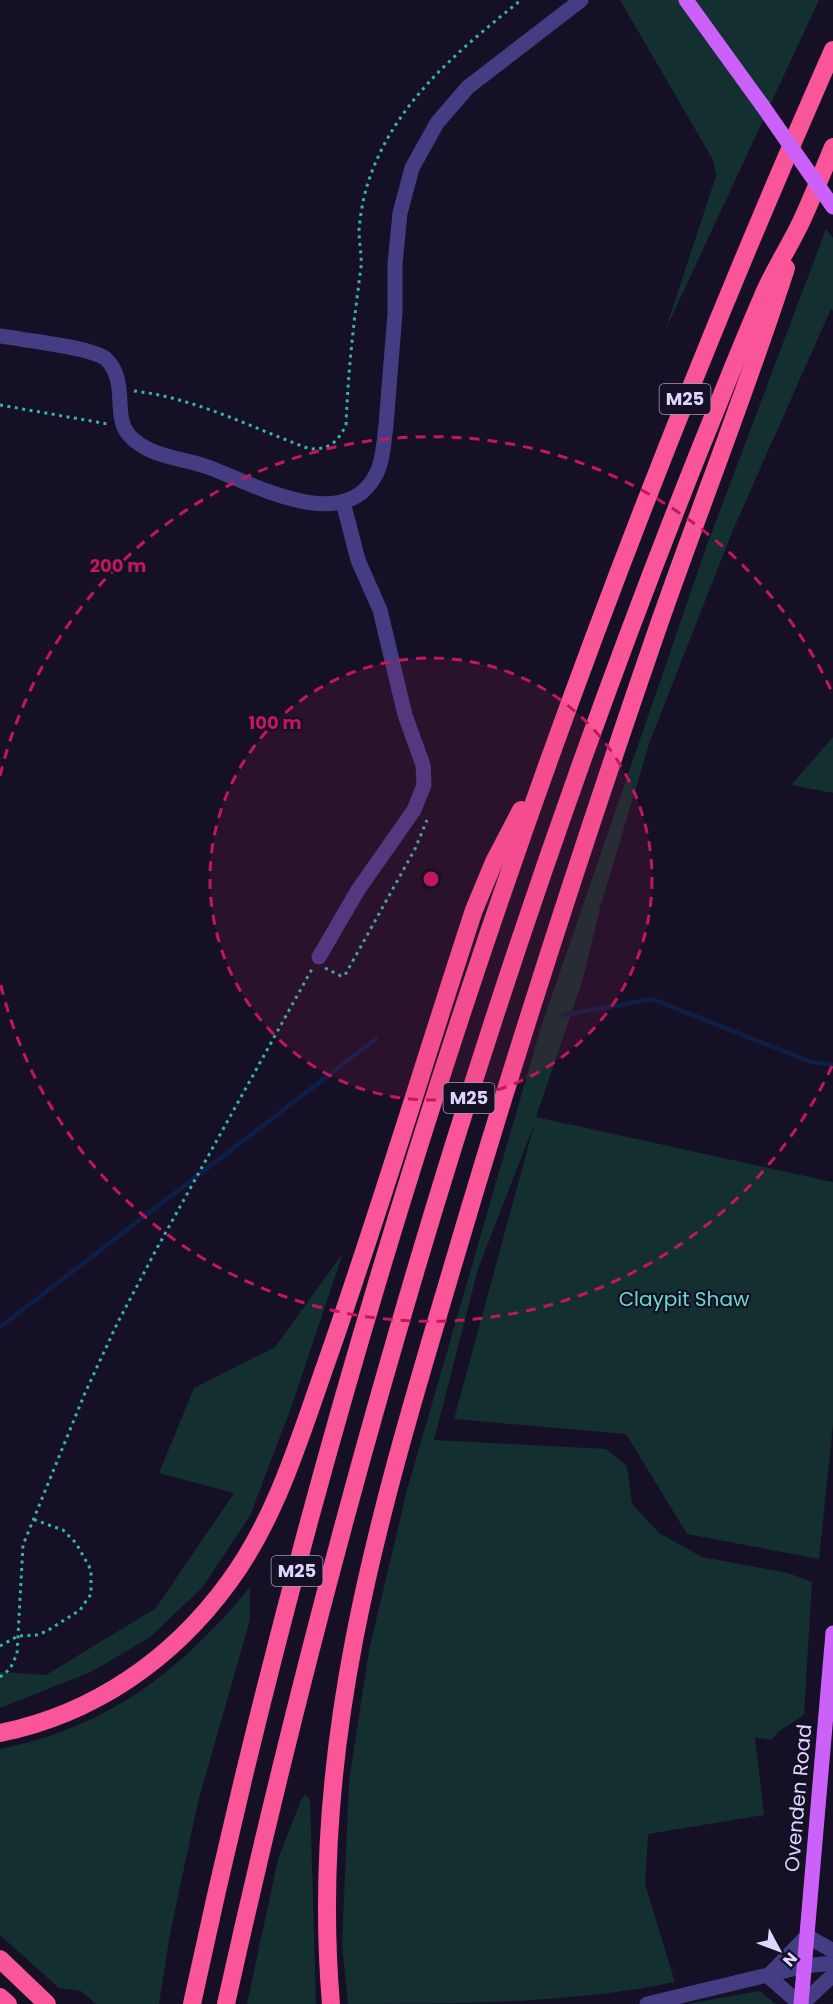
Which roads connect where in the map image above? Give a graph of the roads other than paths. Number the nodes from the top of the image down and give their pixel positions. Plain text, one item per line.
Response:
1 (581, 0) edge
2 (686, 0) edge
3 (833, 50) edge
4 (833, 147) edge
5 (833, 207) edge
6 (802, 220) junction
7 (0, 336) edge
8 (344, 502) junction
9 (551, 754) junction
10 (319, 957) dead end
11 (833, 1633) edge
12 (0, 1733) edge
13 (807, 1936) junction
14 (833, 1951) edge
15 (0, 1959) edge
16 (833, 1963) edge
17 (805, 1966) junction
18 (833, 1975) edge
19 (768, 1976) junction
20 (0, 1996) edge
21 (8, 2004) edge
22 (47, 2004) edge
23 (192, 2004) edge
24 (226, 2004) edge
25 (331, 2004) edge
26 (647, 2004) edge
27 (801, 2004) edge

1 - 8 street
2 - 5 main road, bridge
3 - 9 highway, M25
4 - 6 highway, M25
6 - 24 highway, M25
6 - 25 highway, M25
7 - 8 street
8 - 10 street
9 - 12 highway, M25
9 - 23 highway, M25
11 - 13 main road, Ovenden Road
13 - 14 street
13 - 17 main road, Ovenden Road
13 - 19 street
15 - 22 highway
16 - 17 street
17 - 19 street
17 - 27 main road, Ovenden Road
18 - 27 street
19 - 26 street
19 - 27 street
20 - 21 highway

